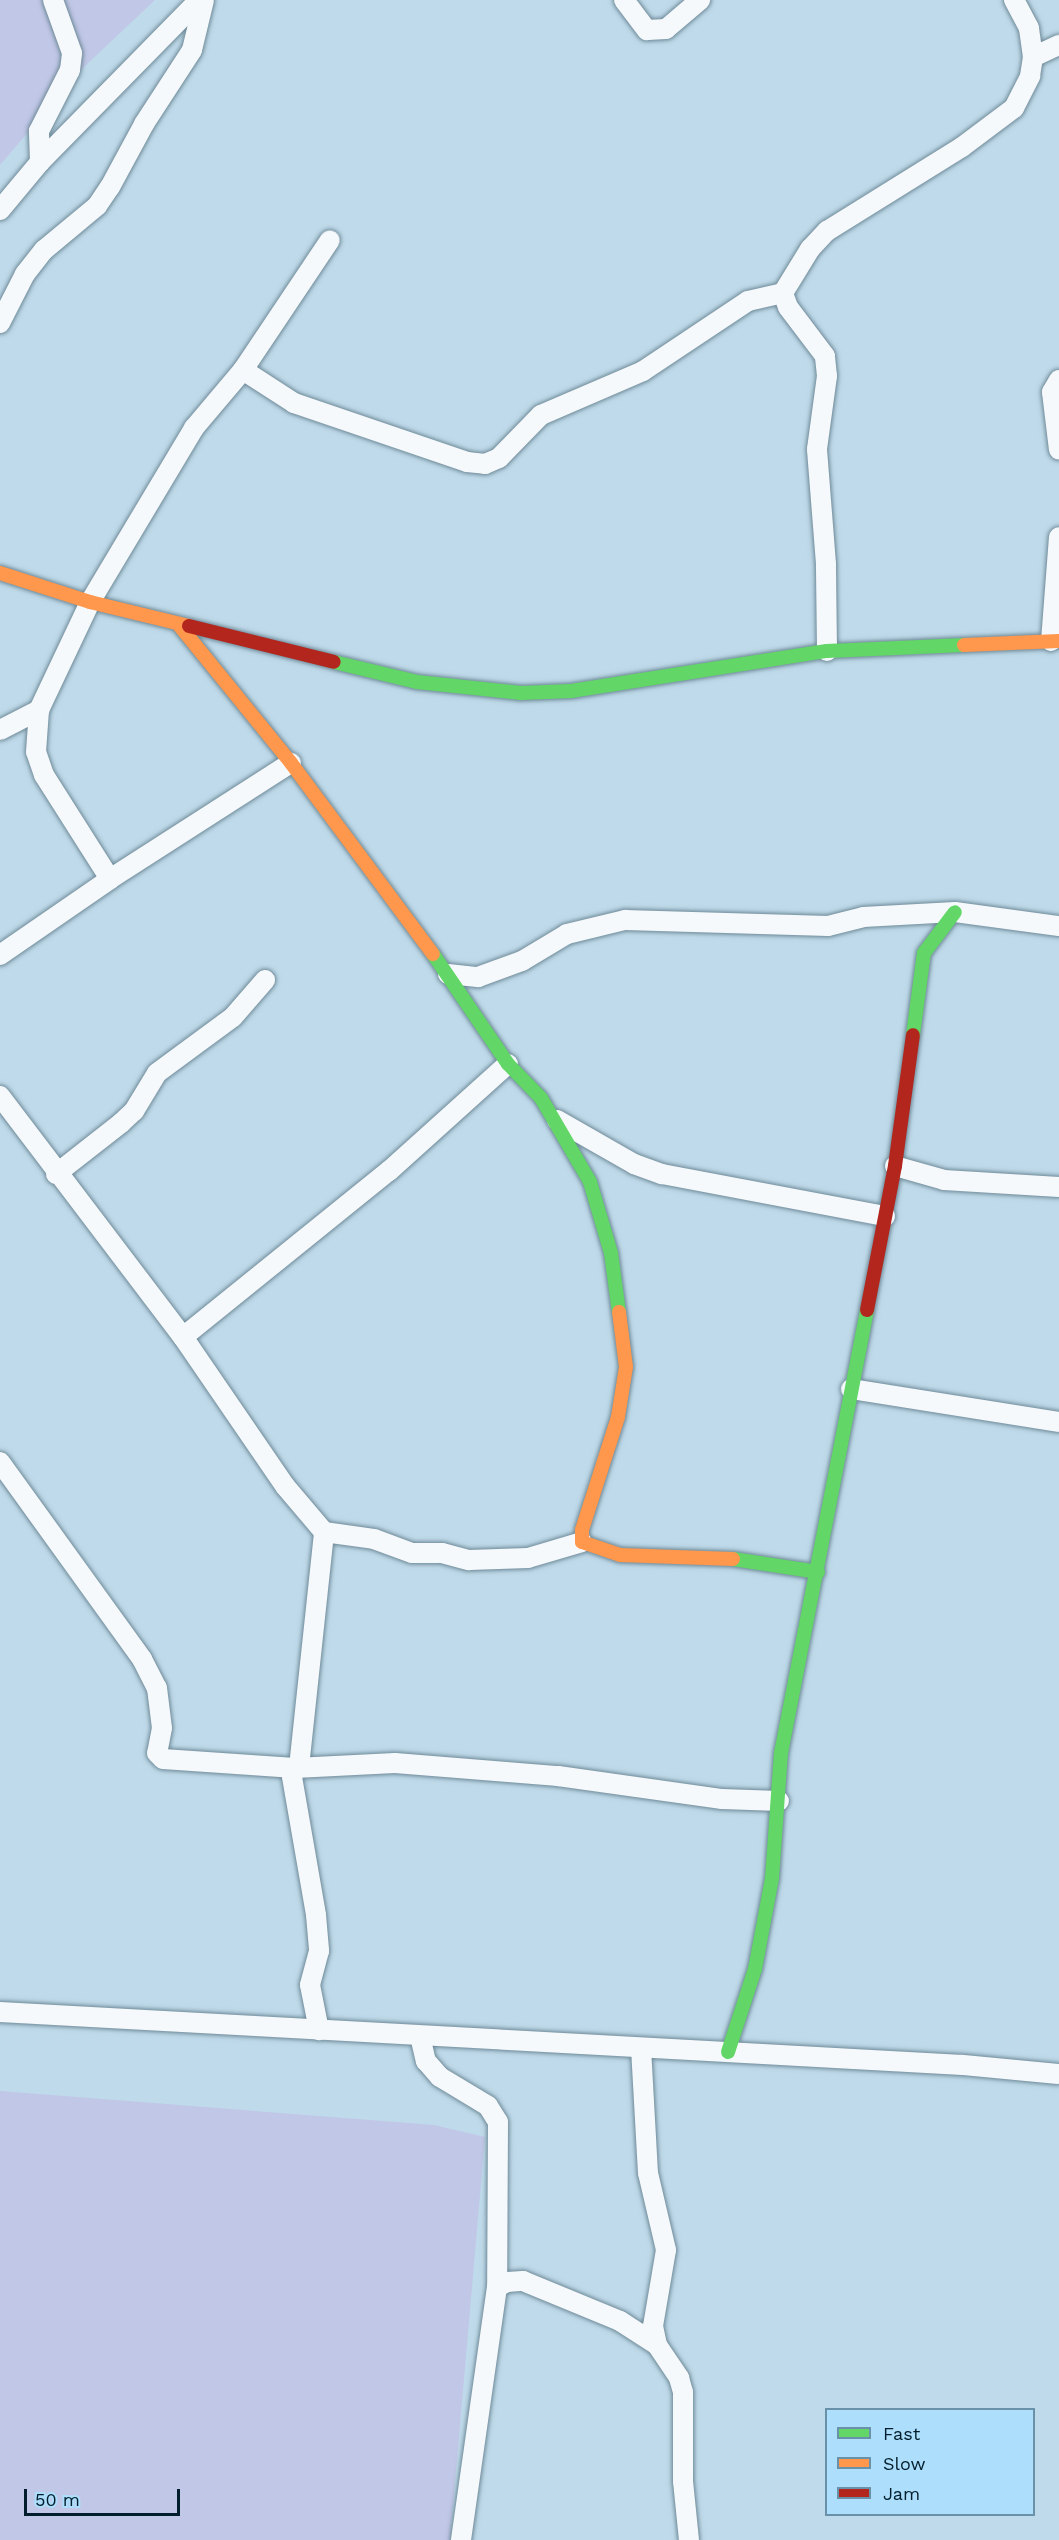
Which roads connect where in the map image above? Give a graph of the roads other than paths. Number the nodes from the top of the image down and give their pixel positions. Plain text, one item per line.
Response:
1 (53, 0) edge
2 (199, 0) edge
3 (204, 0) edge
4 (624, 0) edge
5 (700, 0) edge
6 (1014, 0) edge
7 (1059, 45) edge
8 (1034, 57) junction
9 (40, 162) junction
10 (0, 210) edge
11 (330, 240) dead end
12 (783, 293) junction
13 (0, 323) edge
14 (243, 370) junction
15 (1059, 380) edge
16 (1059, 450) edge
17 (1059, 537) edge
18 (0, 573) edge
19 (90, 602) junction
20 (179, 625) junction
21 (1055, 641) edge
22 (827, 651) junction
23 (39, 710) junction
24 (0, 730) edge
25 (291, 763) junction
26 (110, 879) junction
27 (955, 912) junction
28 (1059, 926) edge
29 (0, 955) edge
30 (448, 974) junction
31 (265, 980) dead end
32 (508, 1064) junction
33 (0, 1096) edge
34 (557, 1120) junction
35 (895, 1166) junction
36 (56, 1174) junction
37 (1059, 1187) edge
38 (885, 1216) junction
39 (183, 1337) junction
40 (851, 1389) junction
41 (1059, 1422) edge
42 (0, 1462) edge
43 (324, 1532) junction
44 (582, 1542) junction
45 (818, 1572) junction
46 (297, 1767) junction
47 (779, 1801) junction
48 (0, 2012) edge
49 (320, 2030) junction
50 (420, 2036) junction
51 (641, 2048) junction
52 (728, 2052) junction
53 (1059, 2074) edge
54 (496, 2287) junction
55 (657, 2345) junction
56 (461, 2540) edge
57 (689, 2540) edge

1 - 9 street
2 - 9 street
3 - 13 street
4 - 5 street
6 - 8 street
7 - 8 street
8 - 12 street
9 - 10 street
11 - 14 street
12 - 14 street
12 - 22 street
14 - 19 street
15 - 16 street
17 - 21 street
18 - 19 street
19 - 20 street
19 - 23 street
20 - 22 street
20 - 25 street
21 - 22 street
23 - 24 street
23 - 26 street
25 - 26 street
25 - 30 street
26 - 29 street
27 - 28 street
27 - 30 street
27 - 35 street
30 - 32 street
31 - 36 street
32 - 34 street
32 - 39 street
33 - 36 street
34 - 38 street
34 - 44 street
35 - 37 street
35 - 38 street
36 - 39 street
38 - 40 street
39 - 43 street
40 - 41 street
40 - 45 street
42 - 46 street
43 - 44 street
43 - 46 street
44 - 45 street
45 - 47 street
46 - 47 street
46 - 49 street
47 - 52 street
48 - 49 street
49 - 50 street
50 - 51 street
50 - 54 street
51 - 52 street
51 - 55 street
52 - 53 street
54 - 55 street
54 - 56 street
55 - 57 street

